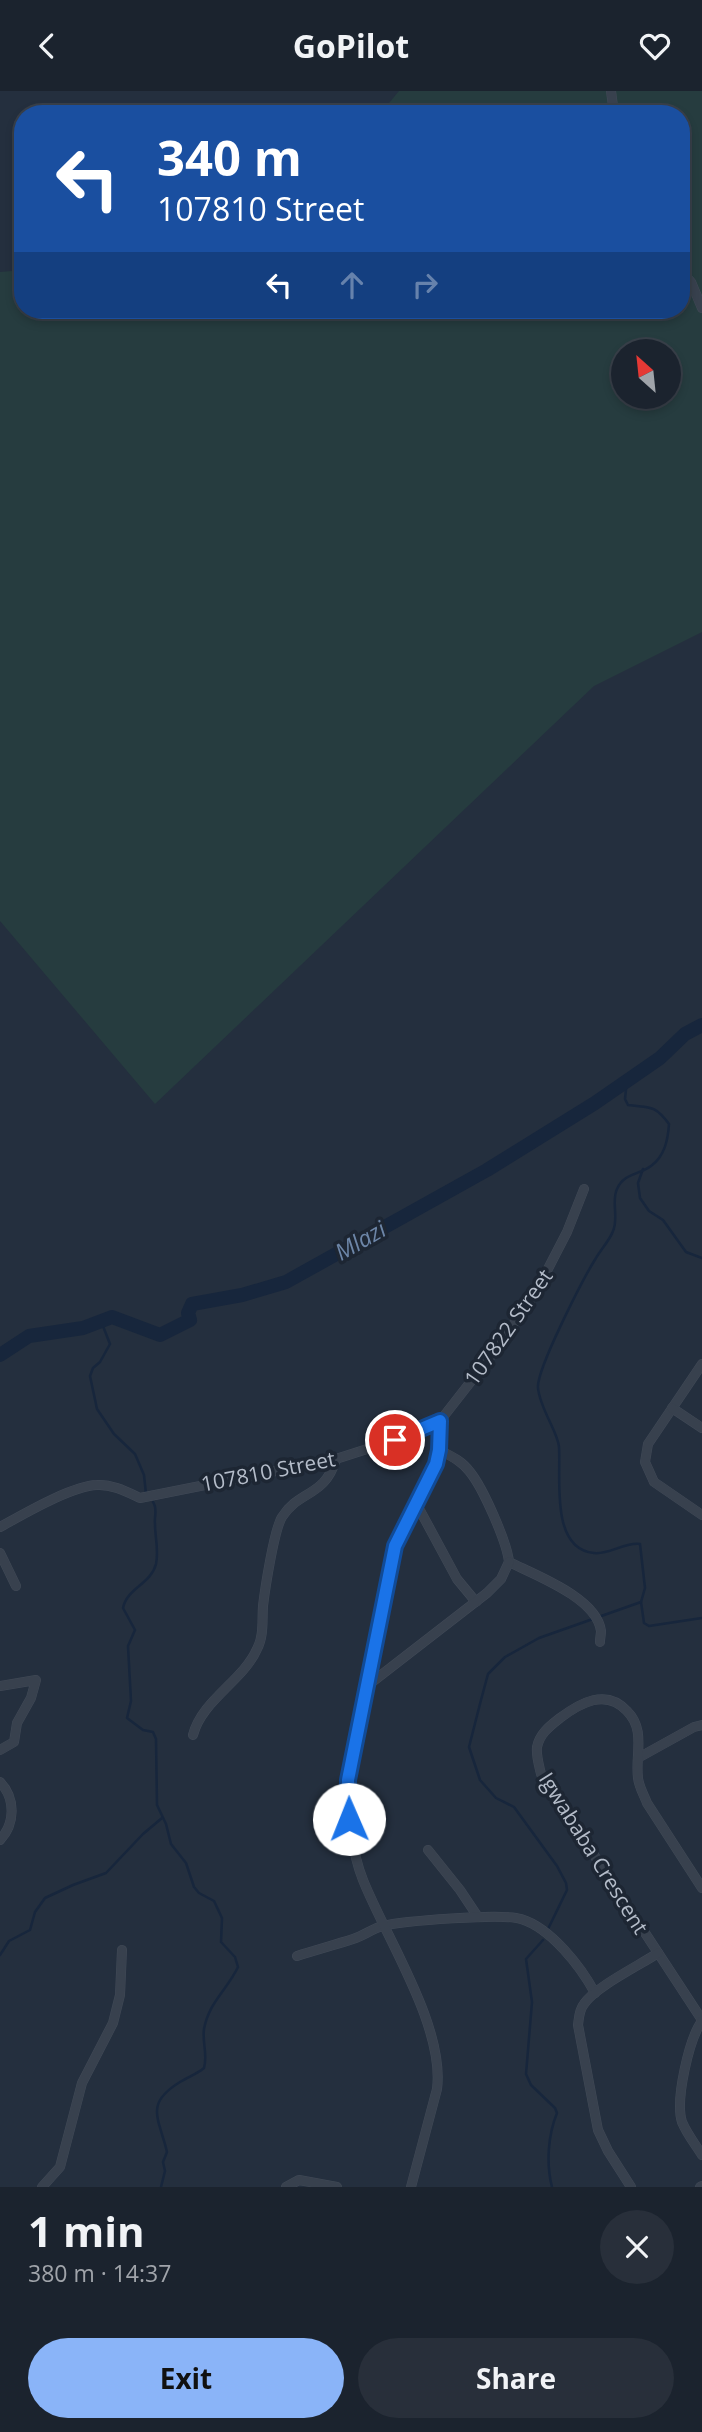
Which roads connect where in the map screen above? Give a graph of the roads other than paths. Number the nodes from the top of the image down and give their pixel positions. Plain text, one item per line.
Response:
1 (690, 281) edge
2 (702, 308) edge
3 (583, 1189) dead end
4 (702, 1364) edge
5 (672, 1408) junction
6 (440, 1421) junction
7 (702, 1428) edge
8 (439, 1450) junction
9 (336, 1459) junction
10 (416, 1503) junction
11 (702, 1515) edge
12 (0, 1527) edge
13 (0, 1553) edge
14 (509, 1562) junction
15 (16, 1586) dead end
16 (476, 1602) junction
17 (600, 1642) dead end
18 (0, 1686) edge
19 (367, 1686) junction
20 (702, 1725) edge
21 (193, 1735) dead end
22 (0, 1750) edge
23 (638, 1758) junction
24 (0, 1782) edge
25 (0, 1840) edge
26 (428, 1850) dead end
27 (702, 1888) edge
28 (478, 1917) junction
29 (384, 1925) junction
30 (122, 1951) dead end
31 (659, 1953) junction
32 (297, 1956) dead end
33 (595, 1993) junction
34 (702, 2020) edge
35 (702, 2155) edge
36 (42, 2187) edge
37 (286, 2187) edge
38 (337, 2187) edge
39 (411, 2187) edge
40 (631, 2187) edge

1 - 2 street
3 - 6 street, 107822 Street
4 - 5 street
5 - 7 street
5 - 11 street
6 - 8 street
6 - 9 street, 107810 Street
8 - 10 street
8 - 14 street
9 - 12 street, 107810 Street
9 - 21 street
10 - 16 street
10 - 19 street
13 - 15 street
14 - 16 street
14 - 17 street
16 - 19 street
18 - 22 street
19 - 29 street
20 - 23 street
23 - 27 street, Igwababa Crescent
23 - 31 street, Igwababa Crescent
24 - 25 street
26 - 28 street
28 - 29 street
28 - 33 street
29 - 32 street
29 - 39 street
30 - 36 street
31 - 33 street, Igwababa Crescent
31 - 34 street, Igwababa Crescent
33 - 40 street, Igwababa Crescent
34 - 35 street
37 - 38 street

